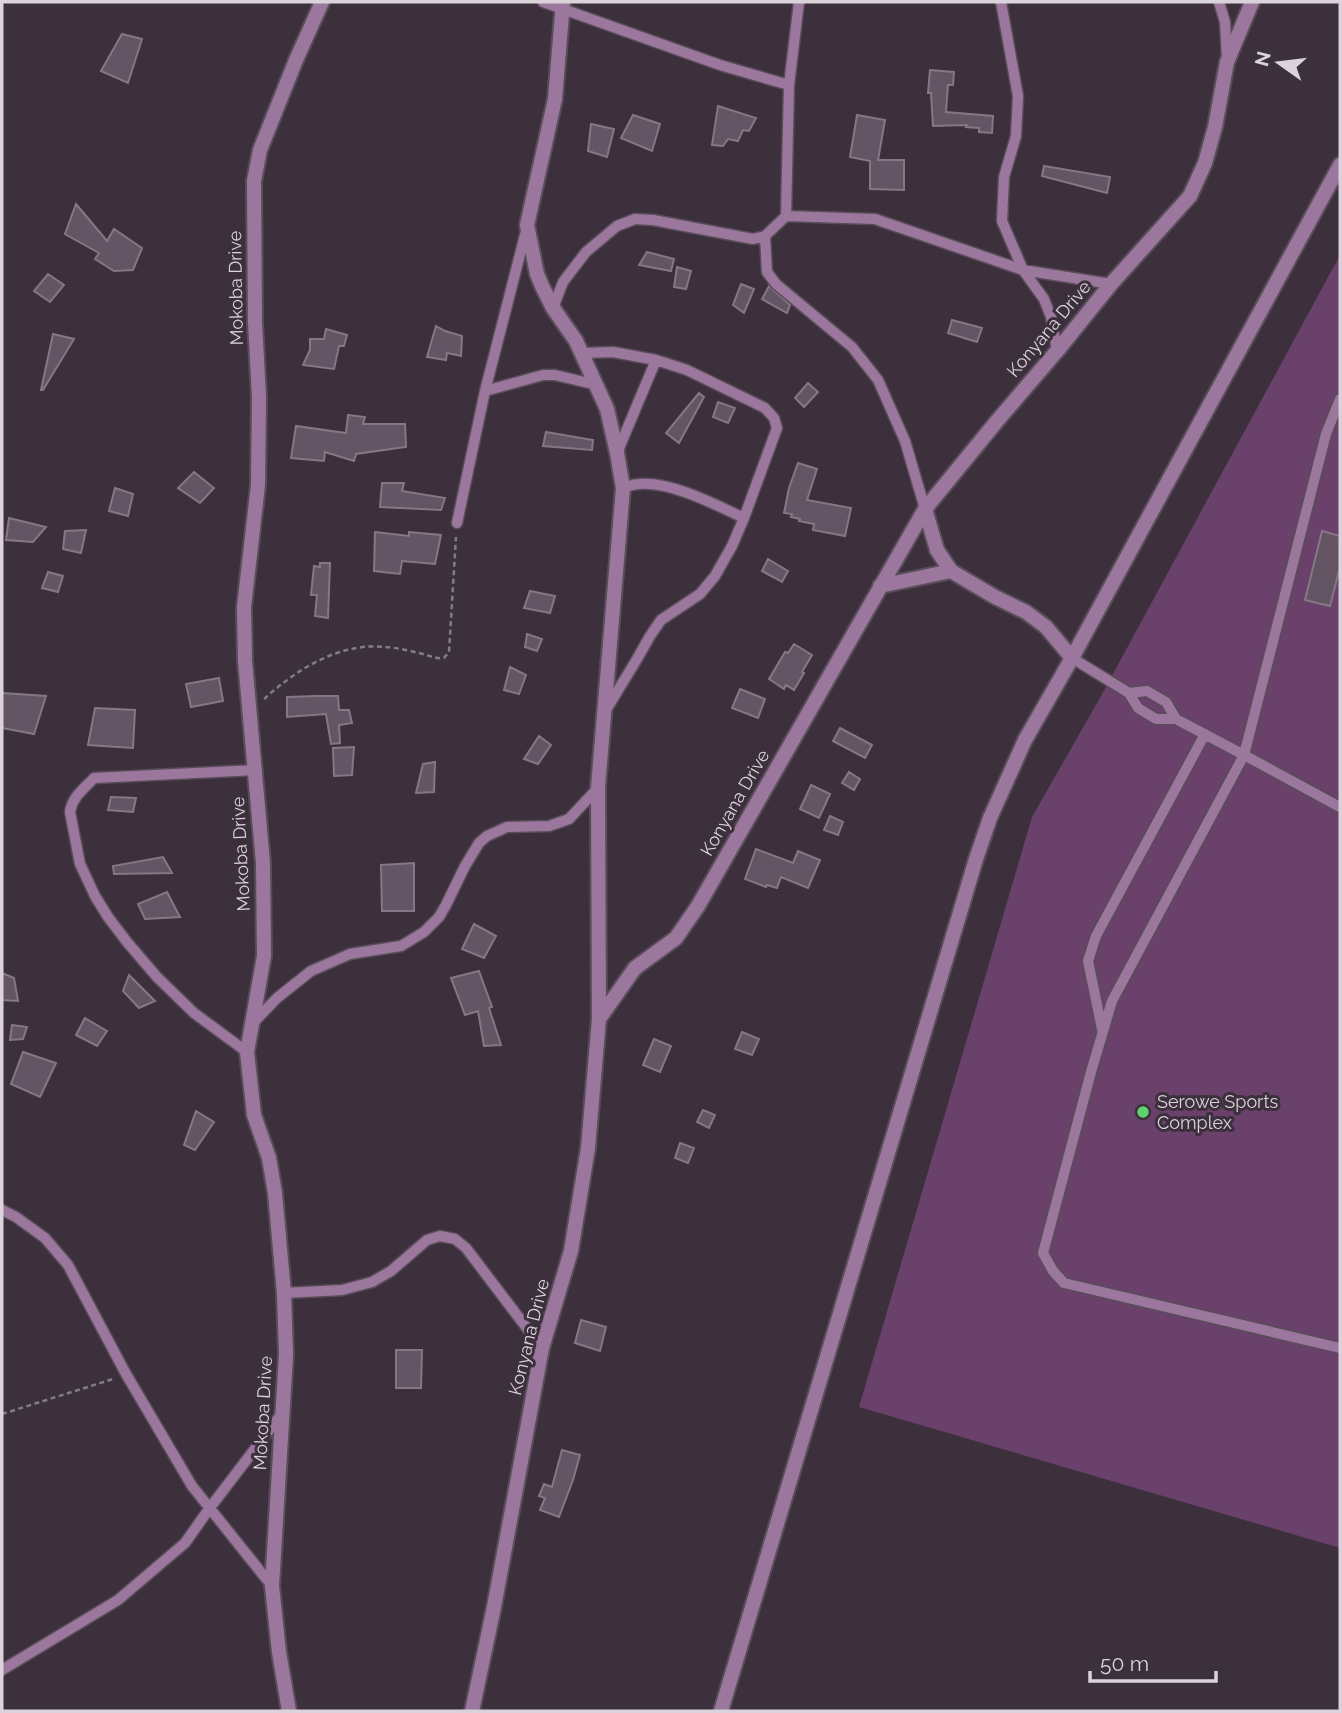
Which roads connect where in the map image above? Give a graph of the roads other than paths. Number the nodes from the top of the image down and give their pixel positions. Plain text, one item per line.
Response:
1 (322, 2) edge
2 (543, 2) edge
3 (799, 2) edge
4 (1002, 2) edge
5 (1219, 2) edge
6 (1252, 2) edge
7 (563, 6) edge
8 (1227, 62) junction
9 (789, 85) junction
10 (1340, 166) edge
11 (786, 216) junction
12 (527, 225) junction
13 (765, 236) junction
14 (1023, 270) junction
15 (1111, 284) junction
16 (553, 308) junction
17 (1057, 351) junction
18 (583, 353) junction
19 (656, 360) junction
20 (597, 386) junction
21 (485, 391) junction
22 (1340, 399) edge
23 (617, 453) junction
24 (624, 488) junction
25 (925, 509) junction
26 (744, 517) junction
27 (457, 523) road end
28 (951, 571) junction
29 (880, 586) junction
30 (1072, 658) junction
31 (1129, 693) junction
32 (604, 713) junction
33 (1176, 719) junction
34 (1205, 734) junction
35 (1244, 755) junction
36 (256, 771) junction
37 (598, 787) junction
38 (1340, 807) edge
39 (599, 1019) junction
40 (251, 1024) junction
41 (1102, 1033) junction
42 (247, 1052) junction
43 (2, 1210) edge
44 (284, 1293) junction
45 (542, 1348) junction
46 (1340, 1348) edge
47 (283, 1411) junction
48 (209, 1509) junction
49 (272, 1586) junction
50 (2, 1670) edge
51 (289, 1711) edge
52 (472, 1711) edge
53 (721, 1711) edge

1 - 36 street, Mokoba Drive
2 - 7 lane
3 - 9 lane
4 - 14 lane
5 - 8 lane
6 - 8 street, Konyana Drive
7 - 9 lane
7 - 12 street
8 - 15 street, Konyana Drive
9 - 11 lane
10 - 30 street
11 - 13 lane
11 - 14 lane
12 - 16 street
12 - 21 lane
13 - 16 lane
13 - 25 lane
14 - 15 lane
14 - 17 lane
15 - 17 street, Konyana Drive
16 - 18 street
17 - 25 street, Konyana Drive
18 - 19 lane
18 - 20 street
19 - 23 lane
19 - 26 lane
20 - 21 lane
20 - 23 street
21 - 27 lane
22 - 35 lane
23 - 24 street
24 - 26 lane
24 - 32 street
25 - 28 street
25 - 29 street, Konyana Drive
26 - 32 lane
28 - 29 street
28 - 30 street
29 - 39 street, Konyana Drive
30 - 31 lane
30 - 53 street
31 - 33 lane
31 - 33 lane
32 - 37 street
33 - 34 lane
34 - 35 lane
34 - 41 lane
35 - 38 lane
35 - 41 lane
36 - 40 street, Mokoba Drive
36 - 42 lane
37 - 39 street
37 - 40 lane
39 - 45 street, Konyana Drive
40 - 42 street, Mokoba Drive
41 - 46 lane
42 - 44 street, Mokoba Drive
43 - 48 lane
44 - 45 lane
44 - 47 street, Mokoba Drive
45 - 52 street, Konyana Drive
47 - 48 lane
47 - 49 street, Mokoba Drive
48 - 49 lane
48 - 50 lane
49 - 51 street, Mokoba Drive

